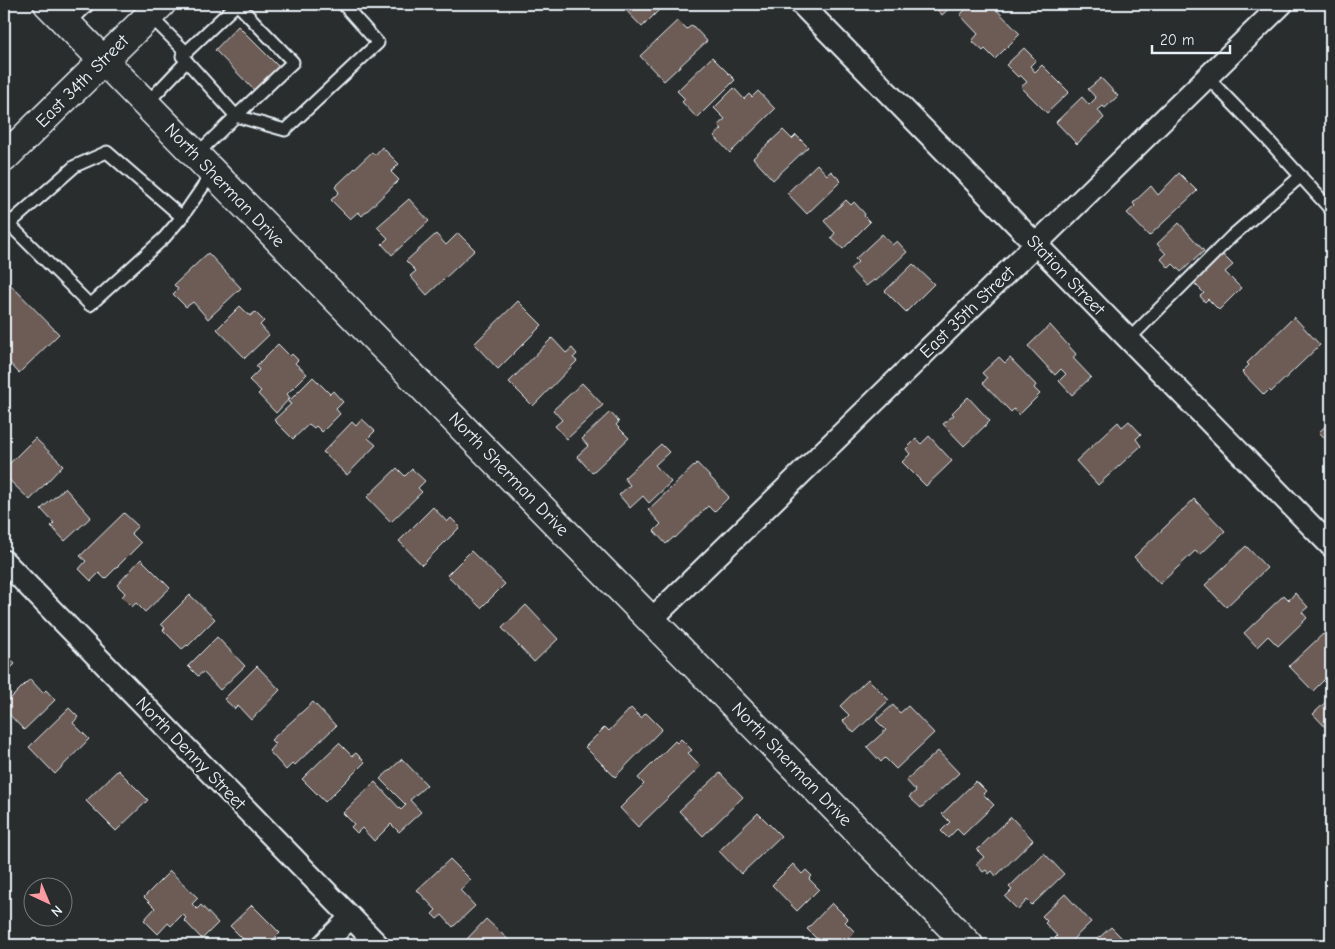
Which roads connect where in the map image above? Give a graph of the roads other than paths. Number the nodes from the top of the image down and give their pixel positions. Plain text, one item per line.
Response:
1 (48, 4) edge
2 (89, 4) edge
3 (343, 4) edge
4 (801, 4) edge
5 (1282, 4) edge
6 (226, 7) edge
7 (155, 9) edge
8 (68, 24) junction
9 (186, 57) junction
10 (103, 60) junction
11 (1207, 77) junction
12 (146, 104) junction
13 (236, 116) junction
14 (4, 158) edge
15 (205, 163) junction
16 (1301, 176) junction
17 (1331, 210) edge
18 (182, 217) junction
19 (6, 222) edge
20 (1036, 245) junction
21 (1129, 340) junction
22 (1331, 546) edge
23 (4, 561) edge
24 (651, 620) junction
25 (351, 917) junction
26 (323, 945) edge
27 (378, 945) edge
28 (969, 945) edge

1 - 8 main road, North Sherman Drive
2 - 8 lane
3 - 13 lane
4 - 20 street, Station Street
5 - 11 street, East 35th Street
6 - 9 lane
6 - 13 lane
7 - 9 lane
7 - 10 main road, East 34th Street
8 - 10 main road, North Sherman Drive
9 - 12 lane
9 - 13 lane
10 - 12 main road, North Sherman Drive
10 - 14 main road, East 34th Street
11 - 16 lane
11 - 20 street, East 35th Street
12 - 15 main road, North Sherman Drive
13 - 15 lane
15 - 18 lane
15 - 24 main road, North Sherman Drive
16 - 17 lane
16 - 21 lane
18 - 19 lane
18 - 19 lane
20 - 21 street, Station Street
20 - 24 street, East 35th Street
21 - 22 street, Station Street
23 - 25 street, North Denny Street
24 - 28 main road, North Sherman Drive
25 - 26 street
25 - 27 street, North Denny Street

